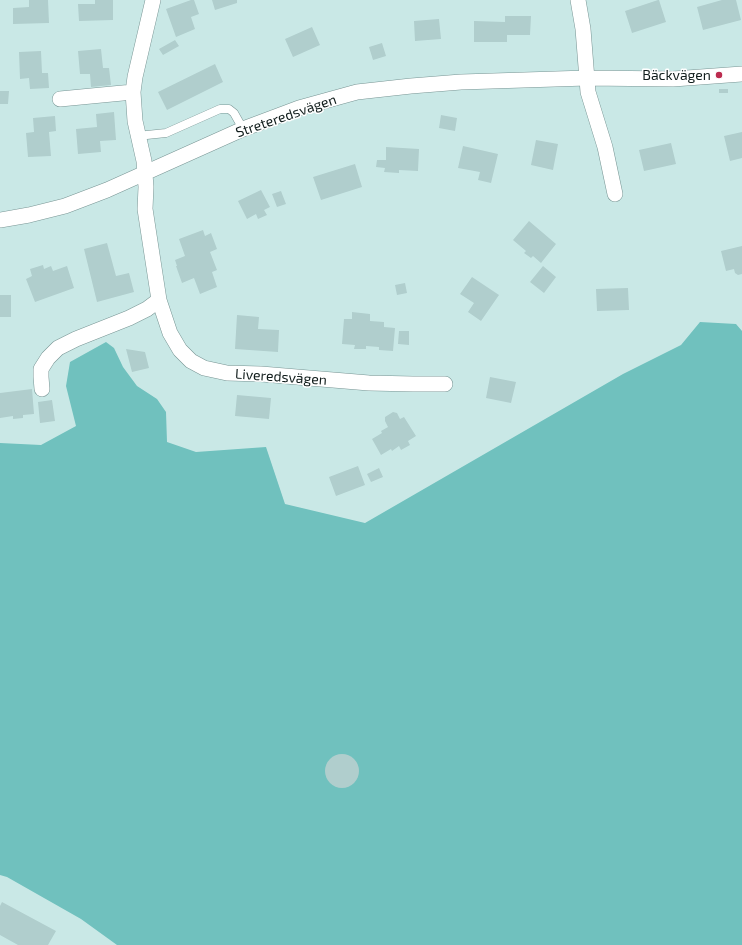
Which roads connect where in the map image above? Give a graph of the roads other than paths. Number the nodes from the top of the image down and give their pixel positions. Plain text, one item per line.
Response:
1 (153, 0) edge
2 (578, 0) edge
3 (742, 74) edge
4 (587, 78) junction
5 (133, 92) junction
6 (60, 99) dead end
7 (243, 129) junction
8 (137, 136) junction
9 (144, 173) junction
10 (615, 194) dead end
11 (0, 220) edge
12 (159, 300) junction
13 (445, 384) dead end
14 (42, 389) dead end

1 - 5 street, Liveredsvägen
2 - 4 street
3 - 4 street, Streteredsvägen
4 - 7 street, Streteredsvägen
4 - 10 street
5 - 6 street
5 - 8 street, Liveredsvägen
7 - 8 lane
7 - 9 street, Streteredsvägen
8 - 9 street, Liveredsvägen
9 - 11 street, Streteredsvägen
9 - 12 street, Liveredsvägen
12 - 13 street, Liveredsvägen
12 - 14 street

